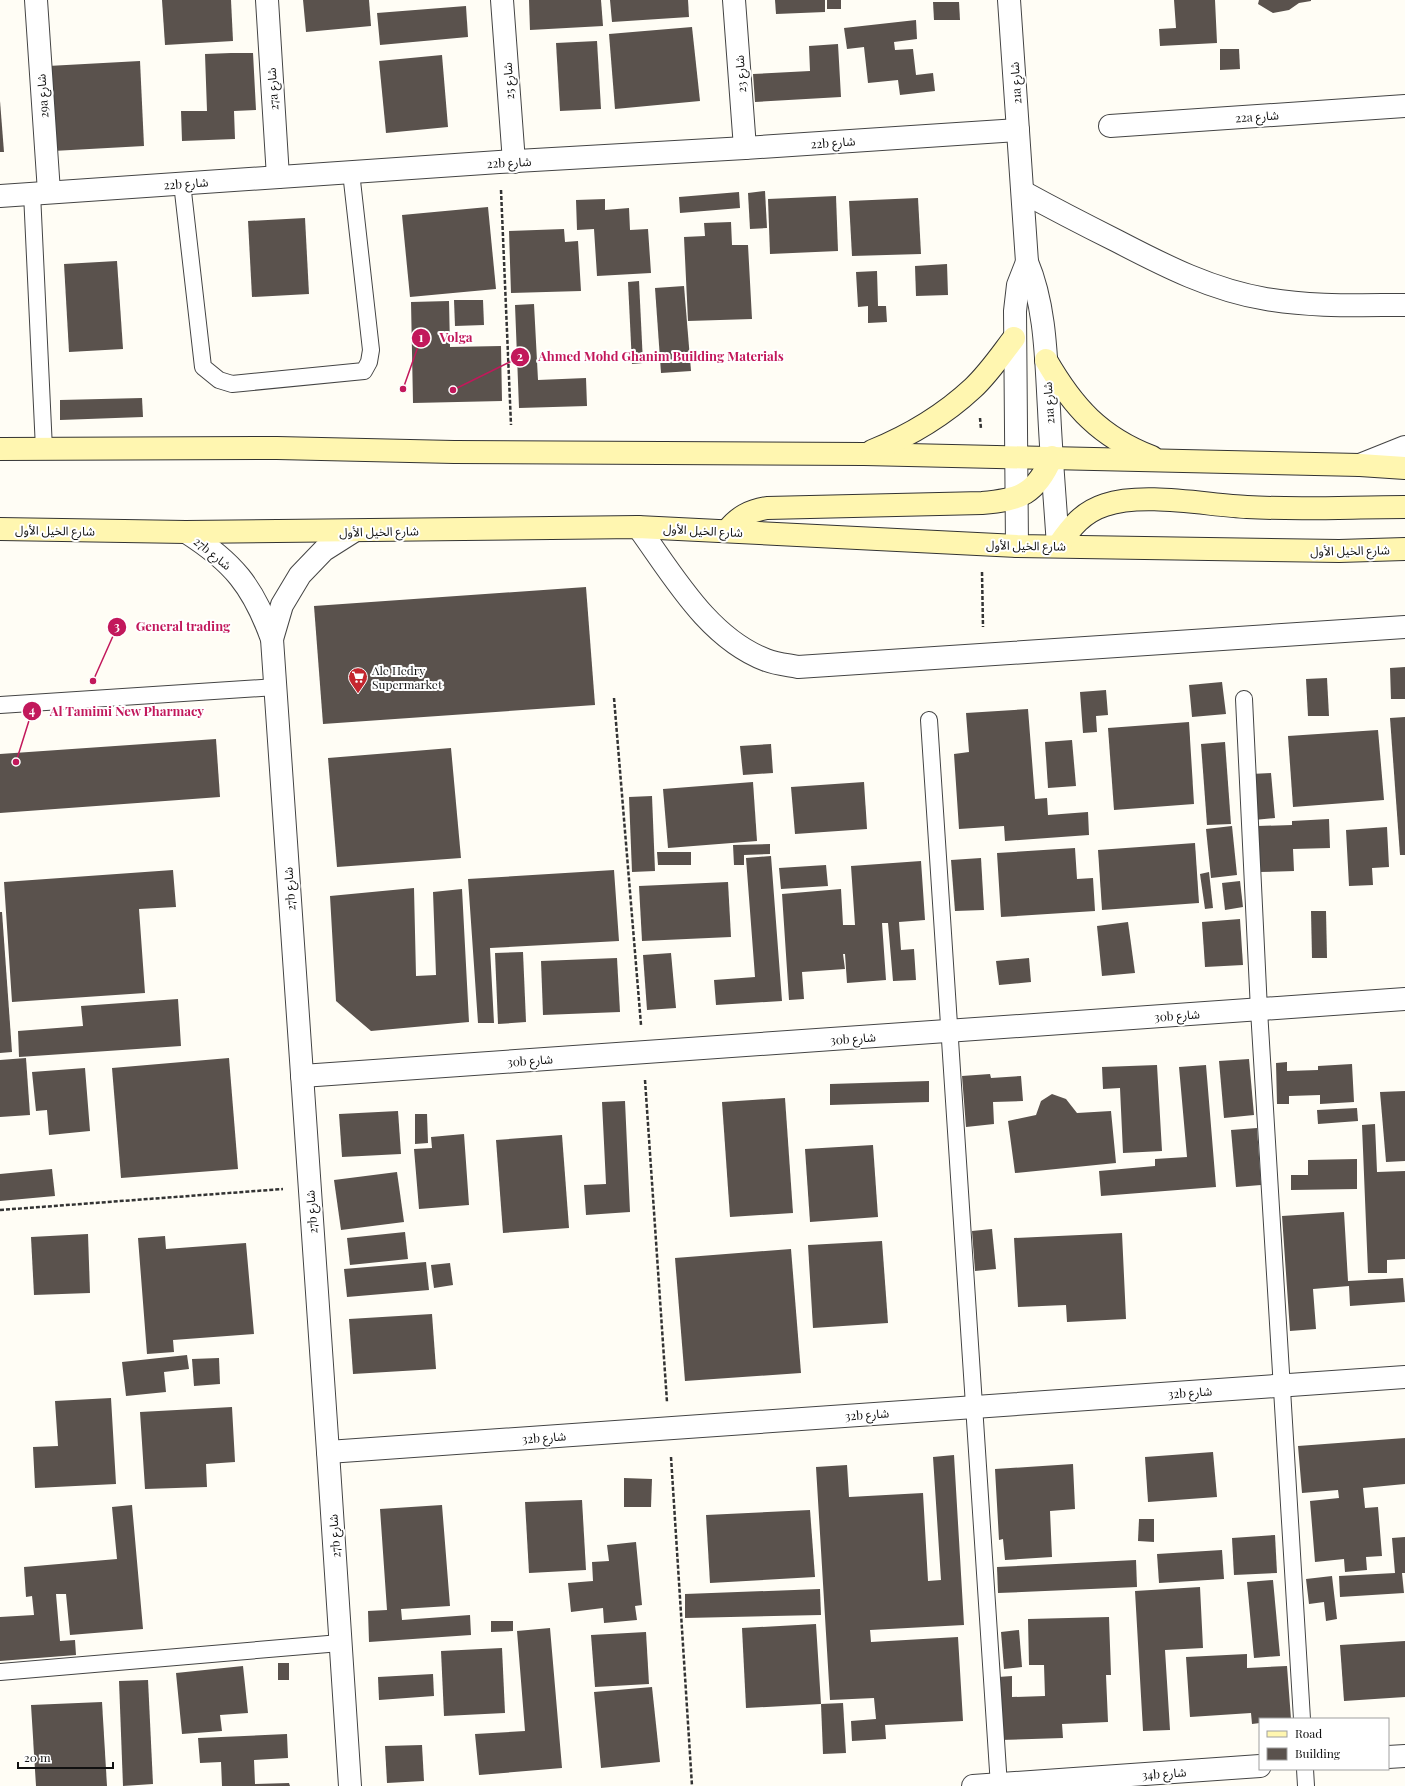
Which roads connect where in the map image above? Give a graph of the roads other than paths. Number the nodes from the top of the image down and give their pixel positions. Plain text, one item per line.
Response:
1 (36, 0) edge
2 (266, 0) edge
3 (502, 0) edge
4 (734, 0) edge
5 (1009, 0) edge
6 (1405, 106) edge
7 (1110, 126) dead end
8 (1018, 130) junction
9 (745, 148) junction
10 (507, 162) junction
11 (351, 172) junction
12 (278, 177) junction
13 (182, 183) junction
14 (40, 192) junction
15 (1023, 192) junction
16 (0, 196) edge
17 (1027, 262) junction
18 (1405, 305) edge
19 (1014, 338) junction
20 (1046, 360) junction
21 (1405, 447) edge
22 (0, 449) edge
23 (44, 449) junction
24 (864, 454) junction
25 (1016, 457) junction
26 (1052, 458) junction
27 (1162, 461) junction
28 (1360, 465) junction
29 (1405, 468) edge
30 (1017, 498) junction
31 (1405, 507) edge
32 (638, 527) junction
33 (0, 529) edge
34 (354, 531) junction
35 (727, 531) junction
36 (186, 532) junction
37 (1018, 546) junction
38 (1058, 546) junction
39 (1405, 549) edge
40 (1405, 627) edge
41 (272, 639) junction
42 (276, 687) junction
43 (1244, 699) dead end
44 (0, 706) edge
45 (929, 720) dead end
46 (1405, 999) edge
47 (1260, 1010) junction
48 (950, 1031) junction
49 (302, 1076) junction
50 (1405, 1377) edge
51 (1282, 1386) junction
52 (974, 1407) junction
53 (328, 1452) junction
54 (340, 1643) junction
55 (0, 1672) edge
56 (1302, 1718) edge
57 (1405, 1756) edge
58 (1389, 1757) edge
59 (1259, 1766) edge
60 (1305, 1770) edge
61 (999, 1785) edge
62 (350, 1786) edge
63 (973, 1786) edge
64 (1306, 1786) edge

1 - 14 street, 29a شارع
2 - 12 street, 27a شارع
3 - 10 street, شارع 25
4 - 9 street, شارع 23
5 - 8 street, 21a شارع
6 - 7 street, 22a شارع
8 - 9 street, 22b شارع
8 - 15 street, 21a شارع
9 - 10 street, 22b شارع
10 - 11 street, 22b شارع
11 - 12 street, 22b شارع
11 - 13 lane
12 - 13 street, 22b شارع
13 - 14 street, 22b شارع
14 - 16 street, 22b شارع
14 - 23 lane
15 - 17 street, 21a شارع
15 - 18 street
17 - 19 street, 21a شارع
17 - 20 street, 21a شارع
19 - 24 main road
19 - 25 street, 21a شارع
20 - 26 street, 21a شارع
20 - 27 main road
21 - 28 street
22 - 23 main road
23 - 24 main road
24 - 25 main road
25 - 26 main road
25 - 30 street, 21a شارع
26 - 27 main road
26 - 30 main road
26 - 38 street, 21a شارع
27 - 28 main road
28 - 29 main road
30 - 35 main road
30 - 37 street, 21a شارع
31 - 38 main road
32 - 34 main road, شارع الخيل الأول
32 - 35 main road, شارع الخيل الأول
32 - 40 street
33 - 36 main road, شارع الخيل الأول
34 - 36 main road, شارع الخيل الأول
34 - 41 street, 27b شارع
35 - 37 main road, شارع الخيل الأول
36 - 41 street, 27b شارع
37 - 38 main road, شارع الخيل الأول
38 - 39 main road, شارع الخيل الأول
41 - 42 street, 27b شارع
42 - 44 lane
42 - 49 street, 27b شارع
43 - 47 lane
45 - 48 lane
46 - 47 street, 30b شارع
47 - 48 street, 30b شارع
47 - 51 lane
48 - 49 street, 30b شارع
48 - 52 lane
49 - 53 street, 27b شارع
50 - 51 street, 32b شارع
51 - 52 street, 32b شارع
51 - 56 lane
52 - 53 street, 32b شارع
52 - 61 lane
53 - 54 street, 27b شارع
54 - 55 lane
54 - 62 street, 27b شارع
57 - 58 street
59 - 61 street, 34b شارع
60 - 64 lane
61 - 63 street, 34b شارع

